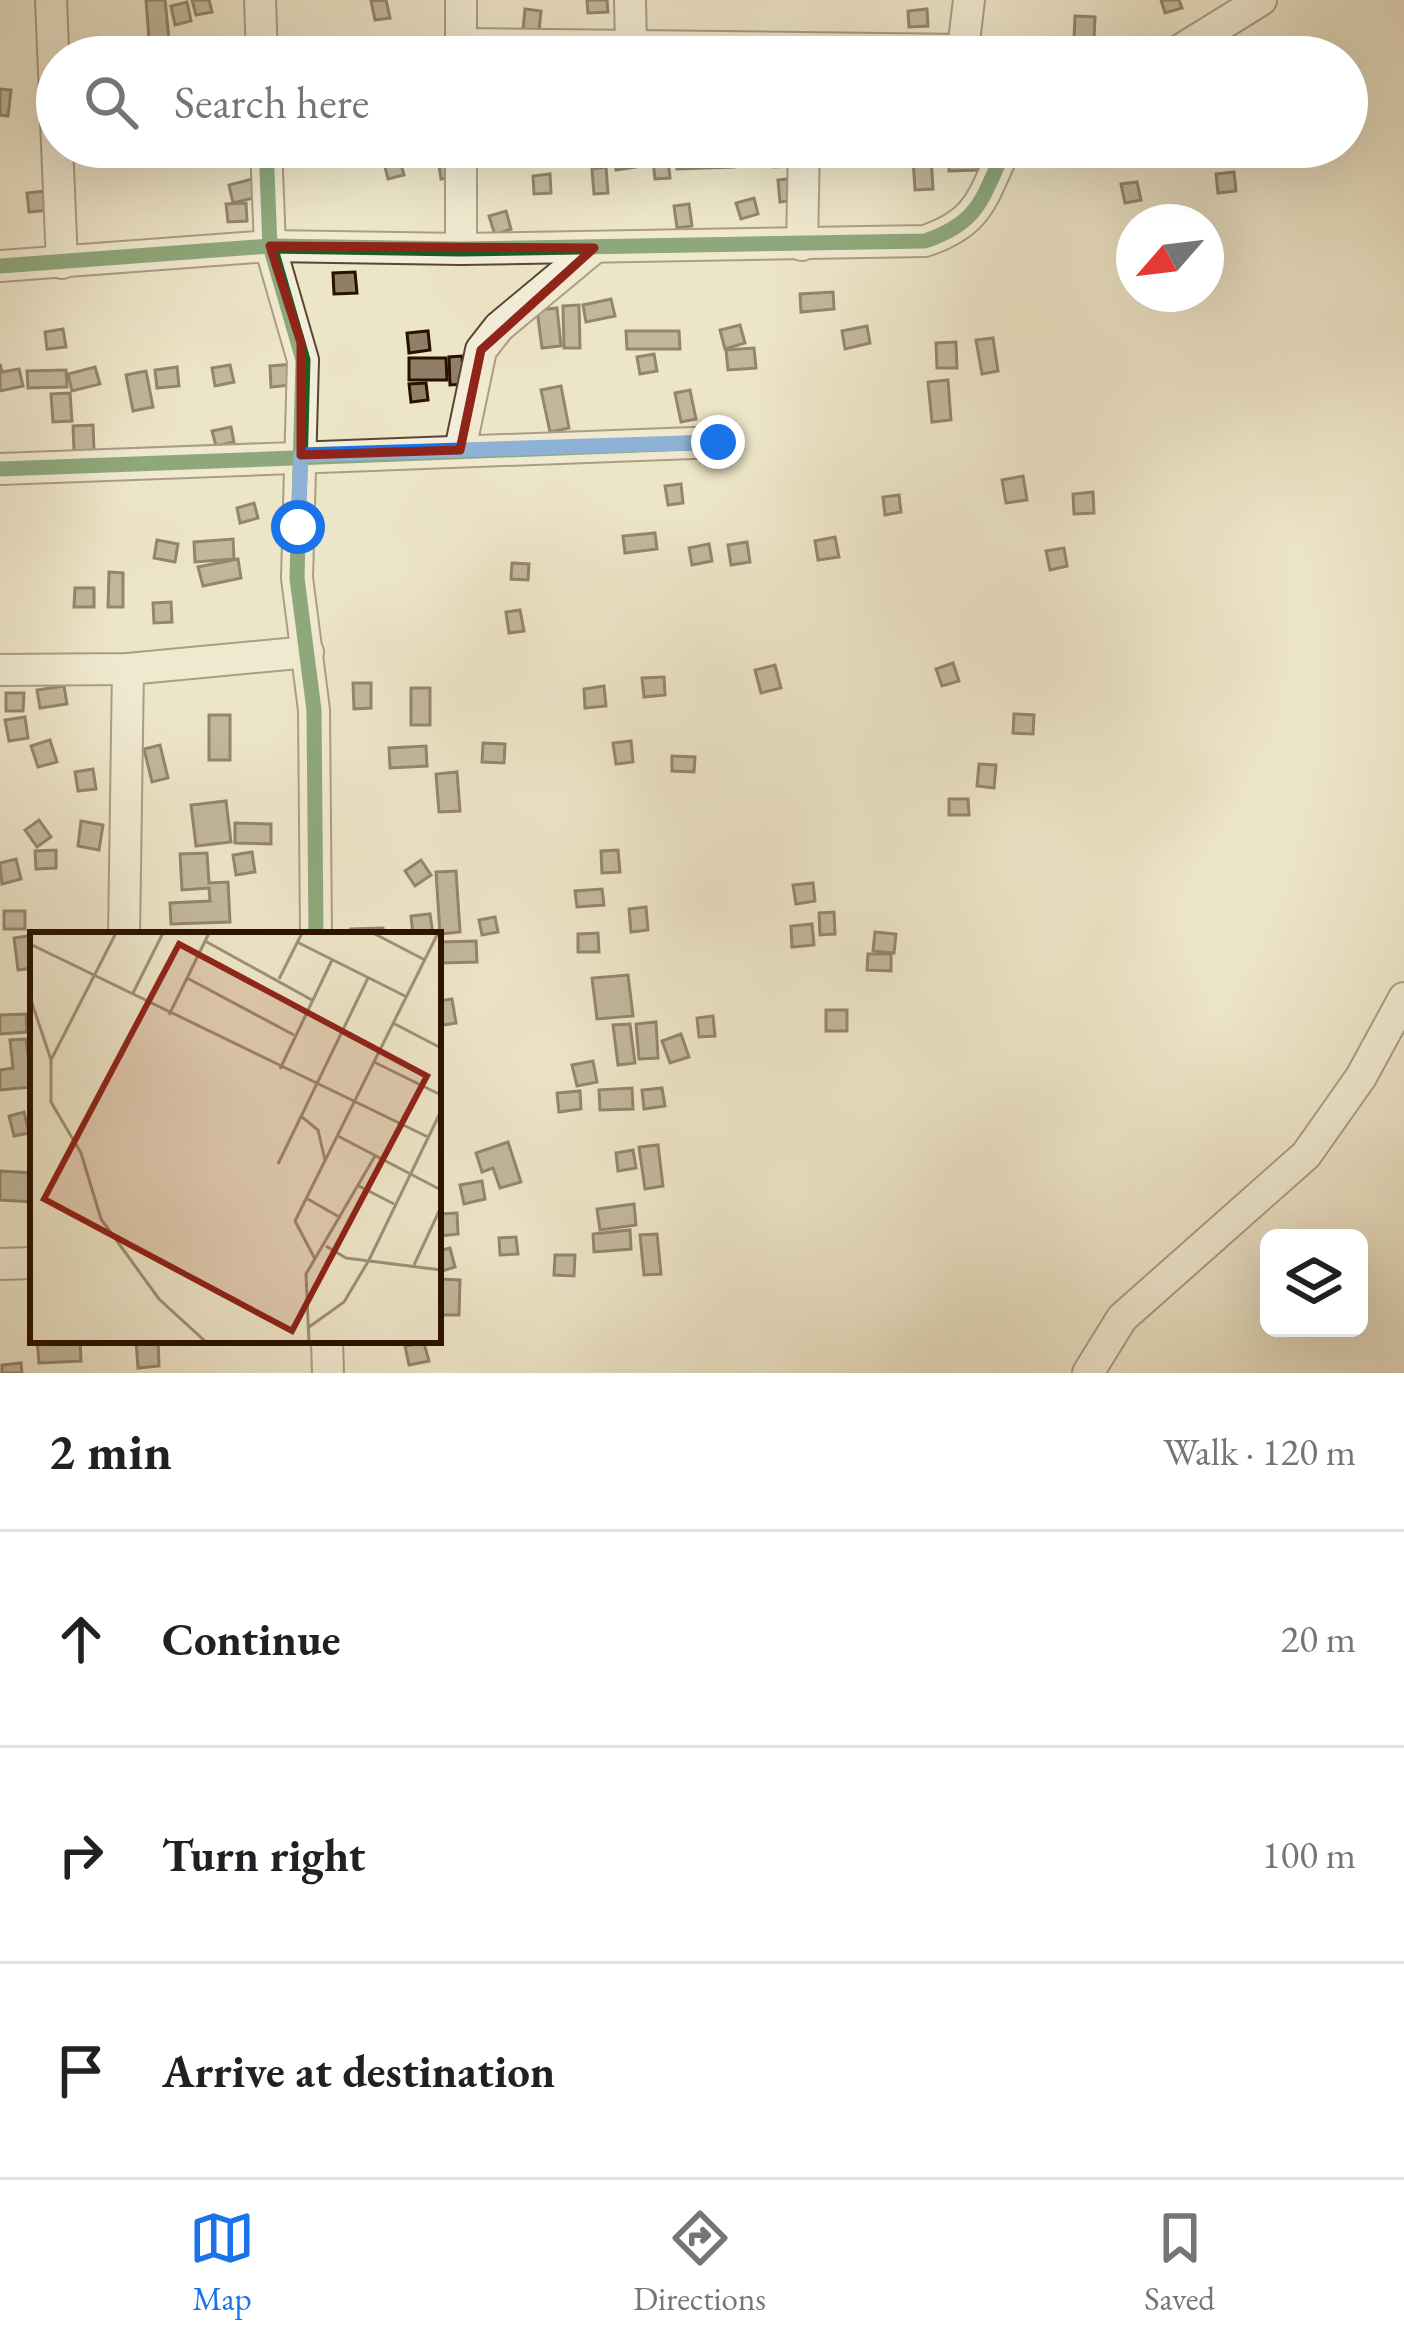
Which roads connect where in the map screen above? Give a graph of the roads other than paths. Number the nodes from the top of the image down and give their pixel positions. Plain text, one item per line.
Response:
1 (51, 0) edge
2 (260, 0) edge
3 (461, 0) edge
4 (630, 0) edge
5 (969, 0) edge
6 (1261, 0) edge
7 (53, 36) edge
8 (261, 36) edge
9 (461, 36) edge
10 (631, 36) edge
11 (965, 36) edge
12 (1203, 36) edge
13 (58, 168) edge
14 (267, 168) edge
15 (461, 168) edge
16 (804, 168) edge
17 (996, 168) edge
18 (802, 245) junction
19 (270, 246) junction
20 (594, 248) junction
21 (461, 249) junction
22 (62, 263) junction
23 (0, 266) edge
24 (718, 442) dead end
25 (460, 450) junction
26 (301, 455) junction
27 (0, 469) edge
28 (308, 652) junction
29 (128, 669) junction
30 (0, 670) edge
31 (124, 932) edge
32 (316, 932) edge
33 (1404, 998) edge
34 (30, 1263) edge
35 (0, 1264) edge
36 (1088, 1373) edge

1 - 7 street
2 - 8 street
3 - 9 street
4 - 10 street
5 - 11 street
6 - 12 street
13 - 22 street
14 - 19 street
15 - 21 street
16 - 18 street
17 - 18 street
18 - 20 street
19 - 21 street
19 - 22 street
19 - 26 street
20 - 21 street
20 - 25 street
22 - 23 street
24 - 25 street
25 - 26 street
26 - 27 street
26 - 28 street
28 - 29 street
28 - 32 street
29 - 30 street
29 - 31 street
33 - 36 street
34 - 35 street

